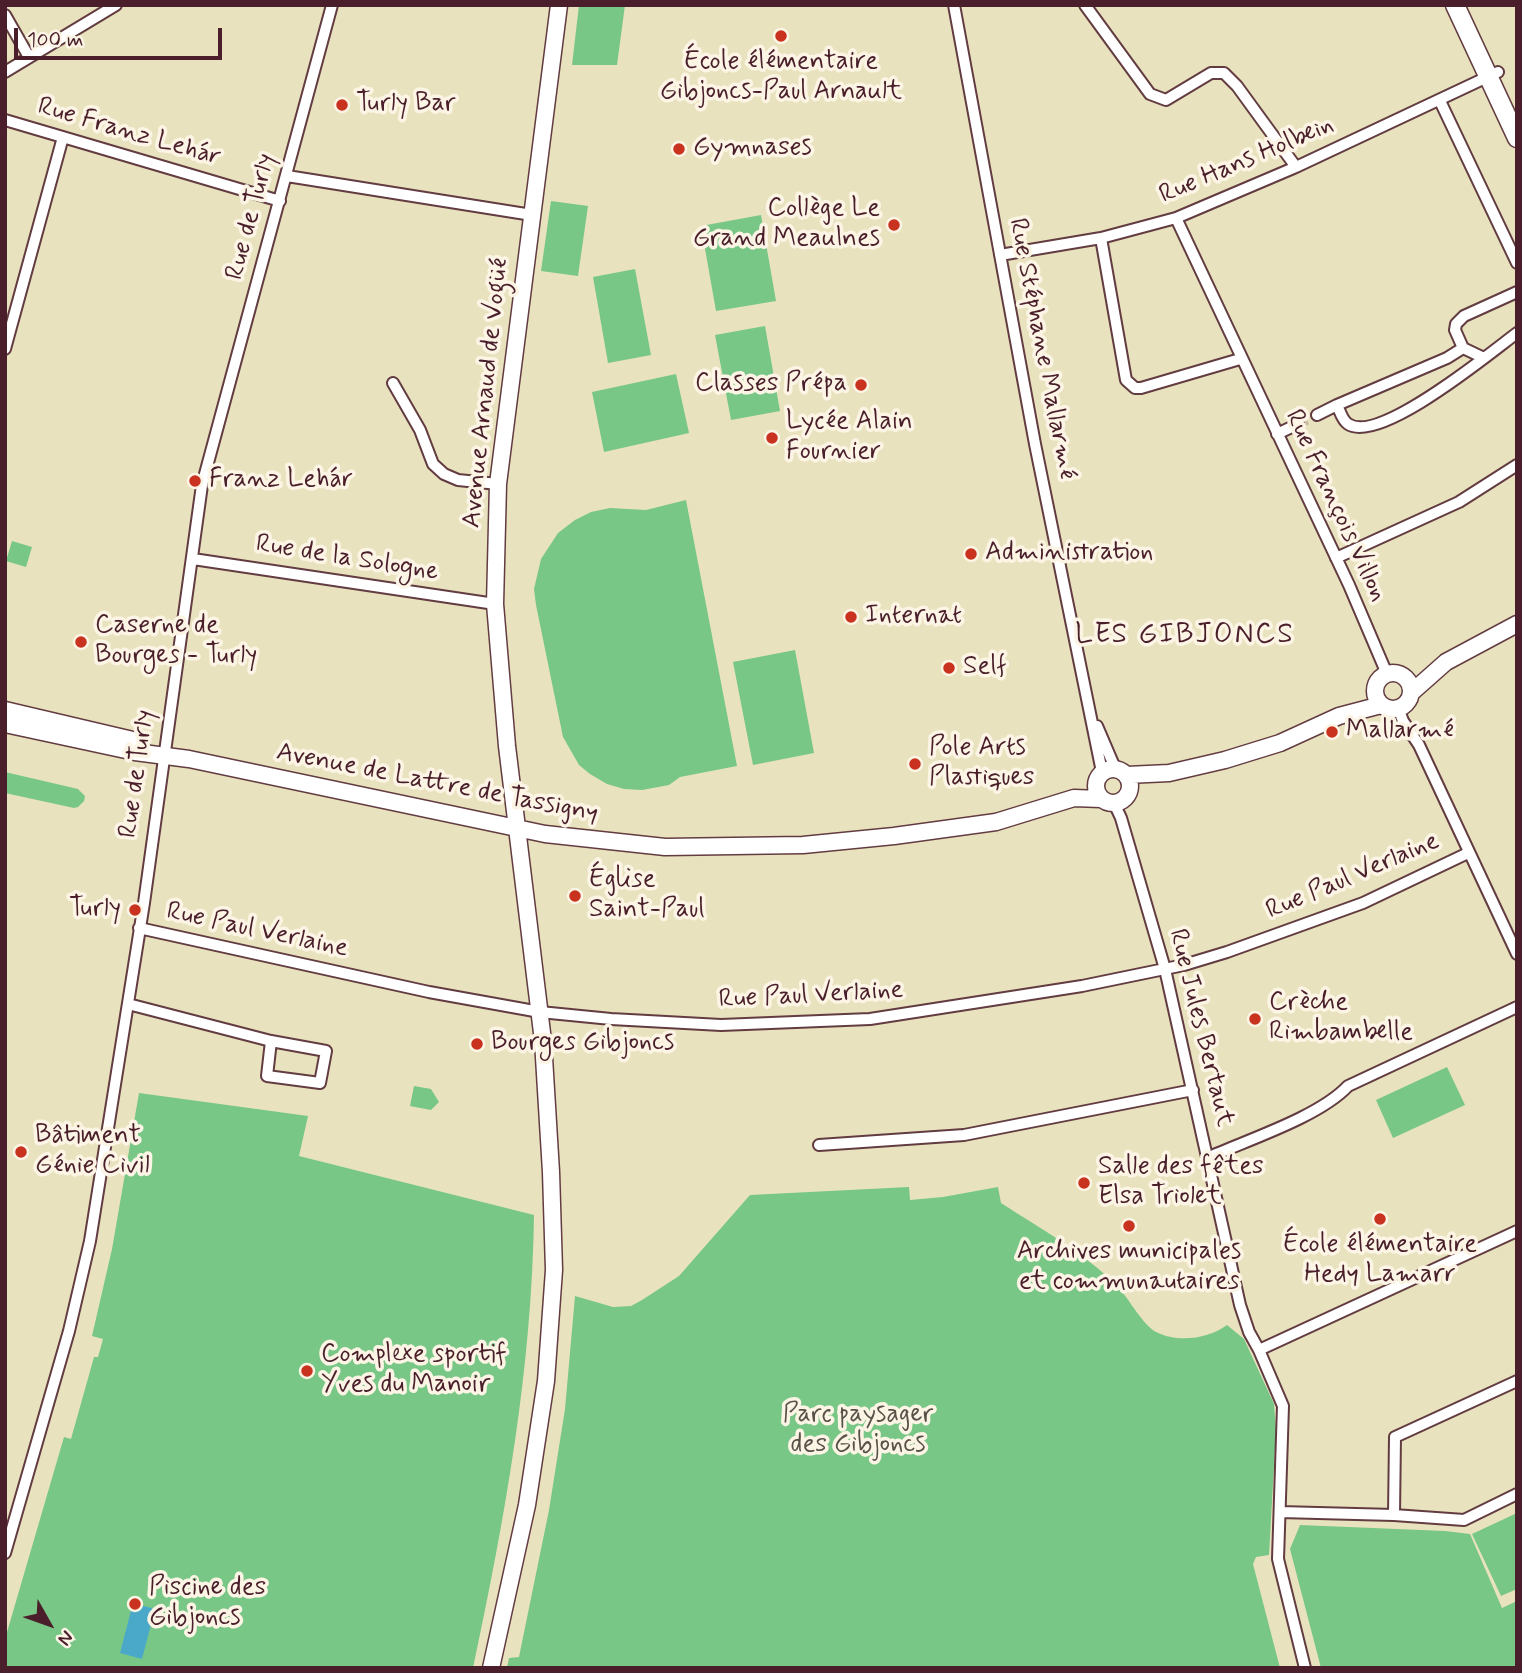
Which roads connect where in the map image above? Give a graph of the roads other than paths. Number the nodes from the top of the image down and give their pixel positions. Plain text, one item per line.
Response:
1 (332, 5) edge
2 (559, 5) edge
3 (954, 5) edge
4 (1085, 5) edge
5 (1455, 5) edge
6 (1468, 5) edge
7 (108, 7) edge
8 (5, 15) edge
9 (29, 57) junction
10 (5, 72) edge
11 (1494, 75) junction
12 (1440, 101) junction
13 (1517, 111) edge
14 (5, 120) edge
15 (63, 137) junction
16 (1517, 138) edge
17 (1296, 167) junction
18 (287, 176) junction
19 (280, 201) junction
20 (532, 215) junction
21 (1176, 218) junction
22 (1101, 238) junction
23 (1000, 255) junction
24 (1517, 263) edge
25 (1517, 292) edge
26 (1517, 333) edge
27 (1463, 348) junction
28 (5, 349) edge
29 (1484, 358) junction
30 (1240, 359) junction
31 (393, 383) dead end
32 (1337, 405) junction
33 (1317, 415) tunnel mouth
34 (1298, 424) tunnel mouth
35 (1277, 434) junction
36 (1517, 465) edge
37 (498, 484) junction
38 (1336, 558) junction
39 (192, 559) junction
40 (495, 604) junction
41 (1517, 624) edge
42 (1446, 662) junction
43 (1394, 674) junction
44 (1375, 687) junction
45 (1411, 693) junction
46 (1390, 707) junction
47 (5, 710) edge
48 (1339, 716) junction
49 (5, 724) edge
50 (164, 755) junction
51 (1114, 791) junction
52 (518, 829) junction
53 (1468, 853) junction
54 (139, 928) junction
55 (1517, 954) edge
56 (1165, 969) junction
57 (128, 1004) junction
58 (1517, 1007) edge
59 (540, 1012) junction
60 (271, 1041) junction
61 (1193, 1090) junction
62 (819, 1145) dead end
63 (1207, 1158) junction
64 (1517, 1231) edge
65 (1259, 1350) junction
66 (1517, 1381) edge
67 (1517, 1494) edge
68 (1280, 1512) junction
69 (1394, 1515) junction
70 (5, 1553) edge
71 (491, 1668) edge
72 (1305, 1668) edge

1 - 18 street, Rue de Turly
2 - 20 main road, Avenue Arnaud de Vogüé
3 - 23 street, Rue Stéphane Mallarmé
4 - 17 street
5 - 11 main road
6 - 11 main road
7 - 9 street
8 - 9 street
9 - 10 street
11 - 12 street, Rue Hans Holbein
11 - 13 main road
11 - 16 main road
12 - 17 street, Rue Hans Holbein
12 - 24 street
14 - 15 street, Rue Franz Lehár
15 - 19 street, Rue Franz Lehár
15 - 28 street
17 - 21 street, Rue Hans Holbein
18 - 19 street, Rue de Turly
18 - 20 street
19 - 39 street, Rue de Turly
20 - 37 main road, Avenue Arnaud de Vogüé
21 - 22 street, Rue Hans Holbein
21 - 30 street, Rue François Villon
22 - 23 street, Rue Hans Holbein
22 - 30 street
23 - 51 street, Rue Stéphane Mallarmé
25 - 27 street
26 - 29 street
27 - 29 street
27 - 32 street
29 - 32 street
30 - 35 street, Rue François Villon
31 - 37 street
32 - 33 street
34 - 35 street
35 - 38 street, Rue François Villon
36 - 38 street
37 - 40 main road, Avenue Arnaud de Vogüé
38 - 43 street, Rue François Villon
39 - 40 street, Rue de la Sologne
39 - 50 street, Rue de Turly
40 - 52 main road, Avenue Arnaud de Vogüé
41 - 42 main road
42 - 43 main road
42 - 45 main road
43 - 44 main road
43 - 45 main road
44 - 46 main road
44 - 48 main road, Avenue de Lattre de Tassigny
45 - 46 main road
46 - 48 main road, Avenue de Lattre de Tassigny
46 - 53 street
47 - 50 main road, Avenue de Lattre de Tassigny
48 - 51 main road, Avenue de Lattre de Tassigny
49 - 50 main road, Avenue de Lattre de Tassigny
50 - 52 main road, Avenue de Lattre de Tassigny
50 - 54 street, Rue de Turly
51 - 52 main road, Avenue de Lattre de Tassigny
51 - 56 street, Rue Jules Bertaut
52 - 59 main road, Avenue Arnaud de Vogüé
53 - 55 street
53 - 56 street, Rue Paul Verlaine
54 - 57 street, Rue de Turly
54 - 59 street, Rue Paul Verlaine
56 - 59 street, Rue Paul Verlaine
56 - 61 street, Rue Jules Bertaut
57 - 60 street
57 - 70 street, Rue de Turly
58 - 63 street
59 - 71 main road, Avenue Arnaud de Vogüé
60 - 60 street
61 - 62 street
61 - 63 street, Rue Jules Bertaut
63 - 65 street, Rue Jules Bertaut
64 - 65 street
65 - 68 street, Rue Jules Bertaut
66 - 69 street
67 - 69 street
68 - 69 street
68 - 72 street, Rue Jules Bertaut

